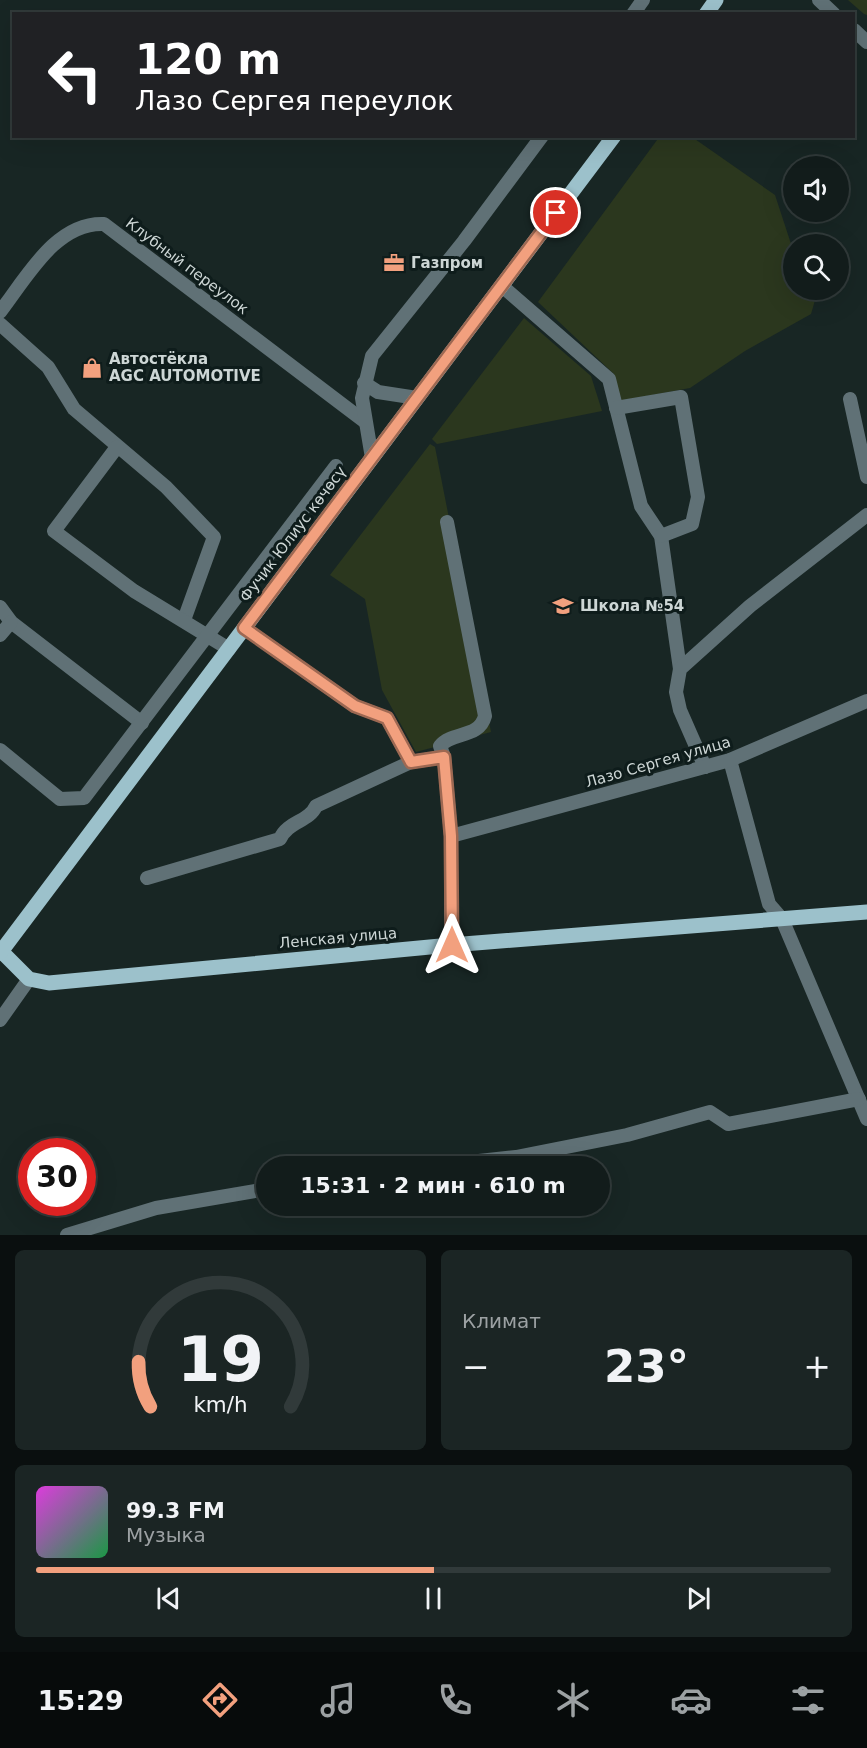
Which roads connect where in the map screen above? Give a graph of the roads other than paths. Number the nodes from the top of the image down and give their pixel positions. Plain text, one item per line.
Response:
1 (819, 0) edge
2 (832, 12) edge
3 (855, 31) edge
4 (867, 42) edge
5 (540, 138) edge
6 (613, 138) edge
7 (502, 286) junction
8 (0, 312) edge
9 (0, 324) edge
10 (364, 383) junction
11 (417, 398) junction
12 (850, 399) dead end
13 (616, 408) junction
14 (364, 421) junction
15 (117, 447) junction
16 (372, 458) junction
17 (336, 466) dead end
18 (867, 477) edge
19 (867, 515) edge
20 (447, 522) dead end
21 (661, 536) junction
22 (0, 607) edge
23 (184, 620) junction
24 (11, 622) junction
25 (244, 628) junction
26 (0, 635) edge
27 (209, 636) junction
28 (229, 649) junction
29 (680, 669) junction
30 (867, 701) edge
31 (142, 723) junction
32 (0, 750) edge
33 (444, 757) junction
34 (730, 760) junction
35 (411, 762) junction
36 (705, 767) junction
37 (451, 836) junction
38 (147, 878) dead end
39 (867, 912) edge
40 (782, 920) junction
41 (452, 945) junction
42 (1, 952) edge
43 (29, 980) junction
44 (0, 1020) edge
45 (859, 1100) junction
46 (867, 1119) edge
47 (521, 1156) edge
48 (256, 1191) edge
49 (67, 1235) edge

1 - 2 street
3 - 4 street
5 - 10 street
6 - 7 main road, Фучик Юлиус көчөсү
7 - 11 main road, Фучик Юлиус көчөсү
7 - 13 street
8 - 14 street, Клубный переулок
9 - 15 street
10 - 11 street
10 - 14 street
11 - 16 main road, Фучик Юлиус көчөсү
12 - 18 street
13 - 21 street
13 - 21 street
14 - 16 street
15 - 23 street
15 - 23 street
16 - 25 main road, Фучик Юлиус көчөсү
17 - 27 street
19 - 29 street
20 - 33 street
21 - 29 street
22 - 24 street
23 - 27 street
24 - 26 street
24 - 31 street
25 - 28 main road, Фучик Юлиус көчөсү
25 - 35 street
27 - 28 street
27 - 31 street
28 - 42 main road, Фучик Юлиус көчөсү
29 - 36 street
30 - 34 street, Лазо Сергея улица
31 - 32 street
33 - 35 street
33 - 37 street
34 - 36 street, Лазо Сергея улица
34 - 40 street
35 - 38 street
36 - 37 street, Лазо Сергея улица
37 - 41 street
39 - 40 main road, Ленская улица
40 - 41 main road, Ленская улица
40 - 45 street
41 - 43 main road, Ленская улица
42 - 43 main road
43 - 44 street
45 - 46 street
45 - 47 street
48 - 49 street

